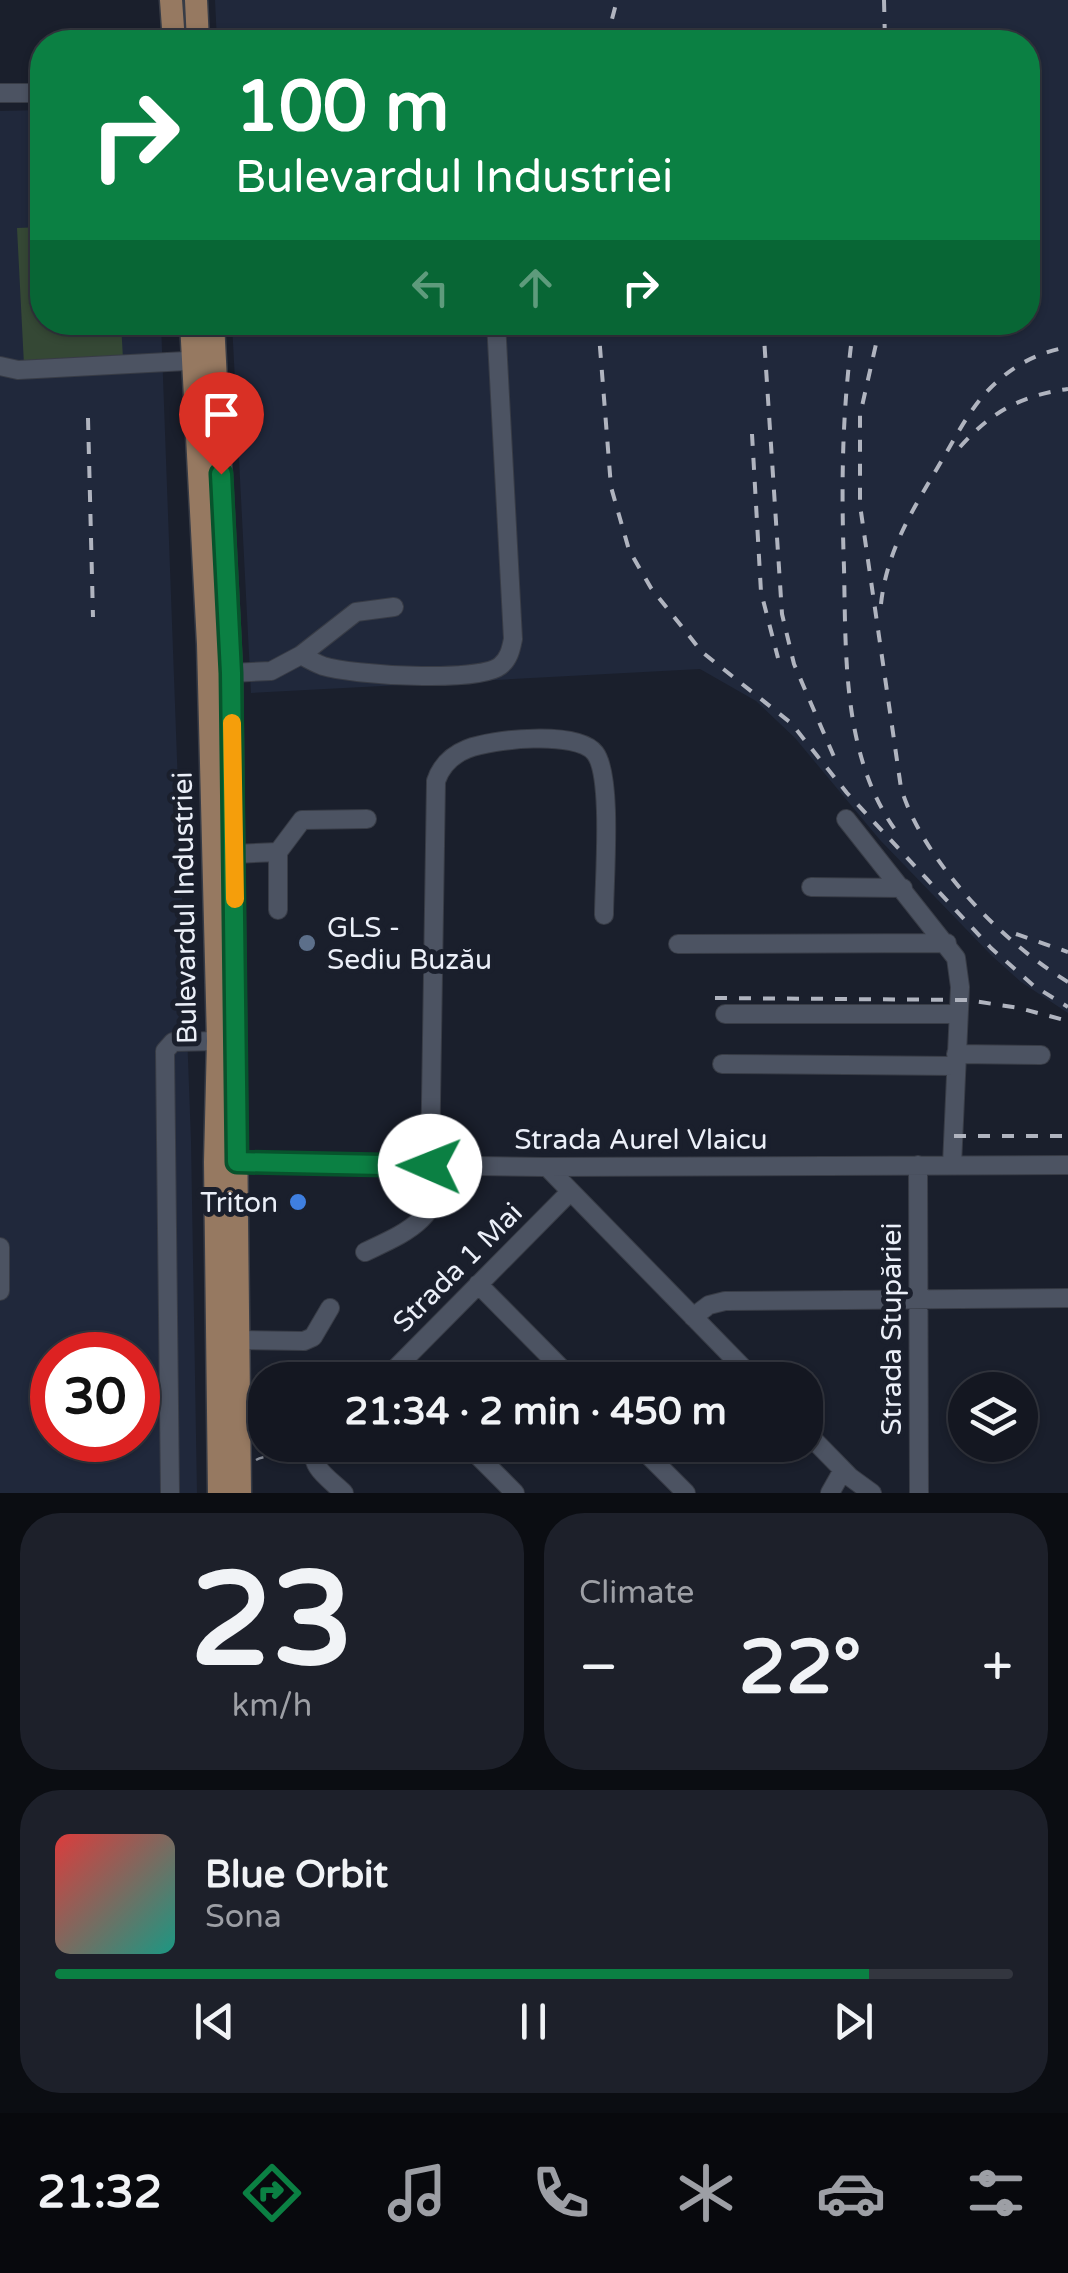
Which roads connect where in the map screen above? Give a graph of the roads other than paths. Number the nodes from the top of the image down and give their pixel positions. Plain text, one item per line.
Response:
1 (172, 0) edge
2 (196, 0) edge
3 (173, 30) edge
4 (197, 30) edge
5 (30, 93) edge
6 (0, 94) edge
7 (195, 335) edge
8 (210, 335) edge
9 (497, 335) edge
10 (204, 360) junction
11 (0, 366) edge
12 (394, 607) dead end
13 (321, 637) junction
14 (302, 655) junction
15 (324, 666) junction
16 (231, 673) junction
17 (846, 818) dead end
18 (367, 819) dead end
19 (278, 852) junction
20 (234, 854) junction
21 (811, 887) dead end
22 (903, 888) junction
23 (278, 910) dead end
24 (604, 915) dead end
25 (947, 942) junction
26 (678, 944) dead end
27 (725, 1014) dead end
28 (957, 1014) junction
29 (218, 1041) junction
30 (1041, 1055) dead end
31 (955, 1060) junction
32 (722, 1064) dead end
33 (226, 1162) junction
34 (918, 1165) junction
35 (952, 1165) junction
36 (1068, 1165) edge
37 (436, 1166) junction
38 (547, 1168) junction
39 (569, 1193) junction
40 (0, 1248) edge
41 (365, 1252) dead end
42 (478, 1284) junction
43 (0, 1291) edge
44 (918, 1298) junction
45 (1068, 1298) edge
46 (330, 1308) dead end
47 (693, 1316) junction
48 (238, 1340) junction
49 (407, 1362) edge
50 (555, 1362) edge
51 (738, 1362) edge
52 (823, 1449) edge
53 (316, 1462) edge
54 (484, 1462) edge
55 (655, 1462) edge
56 (843, 1470) junction
57 (170, 1493) edge
58 (219, 1493) edge
59 (240, 1493) edge
60 (344, 1493) edge
61 (515, 1493) edge
62 (686, 1493) edge
63 (830, 1493) edge
64 (872, 1493) edge
65 (919, 1493) edge

1 - 3 main road
2 - 4 main road
5 - 6 street
7 - 10 main road, Bulevardul Industriei
8 - 10 main road, Bulevardul Industriei
9 - 15 street
10 - 11 street
10 - 16 main road, Bulevardul Industriei
10 - 29 main road, Bulevardul Industriei
12 - 13 street
13 - 14 street
13 - 15 street
14 - 15 street
14 - 16 street
16 - 20 main road, Bulevardul Industriei
17 - 22 street
18 - 19 street
19 - 20 street
19 - 23 street
20 - 33 main road, Bulevardul Industriei
21 - 22 street
22 - 25 street
24 - 37 street
25 - 26 street
25 - 28 street
27 - 28 street
28 - 31 street
29 - 33 main road, Bulevardul Industriei
29 - 57 street
30 - 31 street
31 - 32 street
31 - 35 street
33 - 37 street, Strada Aurel Vlaicu
33 - 48 main road, Bulevardul Industriei
33 - 58 main road, Bulevardul Industriei
34 - 35 street, Strada Aurel Vlaicu
34 - 38 street, Strada Aurel Vlaicu
34 - 44 street, Strada Stupăriei
35 - 36 street, Strada Aurel Vlaicu
37 - 38 street, Strada Aurel Vlaicu
37 - 41 street
38 - 39 street
39 - 42 street, Strada 1 Mai
39 - 47 street
40 - 43 street
42 - 49 street, Strada 1 Mai
42 - 50 street
44 - 45 street
44 - 47 street
44 - 65 street, Strada Stupăriei
46 - 48 street
47 - 51 street
48 - 59 main road, Bulevardul Industriei
52 - 56 street
53 - 60 street
54 - 61 street
55 - 62 street
56 - 63 street
56 - 64 street

